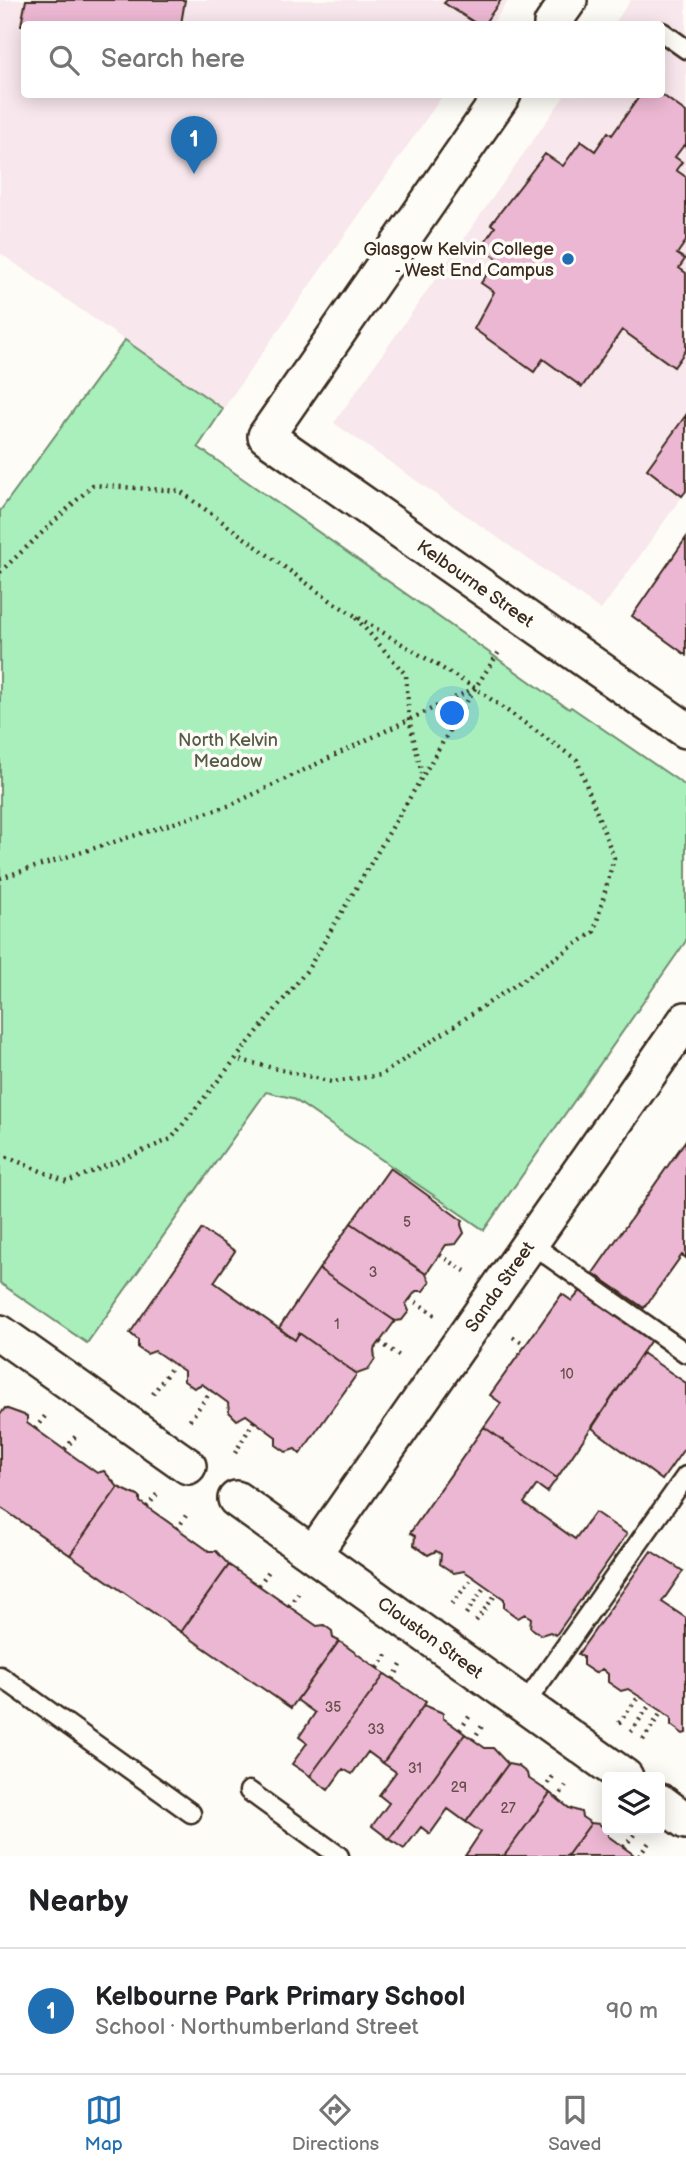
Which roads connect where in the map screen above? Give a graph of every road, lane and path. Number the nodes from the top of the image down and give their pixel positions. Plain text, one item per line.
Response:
1 (569, 0) edge
2 (554, 21) edge
3 (665, 34) edge
4 (686, 49) edge
5 (500, 98) edge
6 (0, 572) edge
7 (352, 613) junction
8 (500, 650) dead end
9 (475, 688) junction
10 (409, 719) junction
11 (686, 730) edge
12 (422, 775) junction
13 (0, 878) edge
14 (686, 1020) edge
15 (236, 1059) junction
16 (0, 1154) edge
17 (530, 1242) junction
18 (440, 1255) dead end
19 (466, 1272) dead end
20 (410, 1298) dead end
21 (435, 1315) dead end
22 (0, 1333) edge
23 (513, 1337) dead end
24 (380, 1342) dead end
25 (526, 1345) dead end
26 (686, 1353) edge
27 (405, 1359) dead end
28 (174, 1364) dead end
29 (211, 1391) dead end
30 (152, 1395) dead end
31 (46, 1415) dead end
32 (190, 1421) dead end
33 (254, 1421) dead end
34 (35, 1429) dead end
35 (76, 1436) dead end
36 (65, 1449) dead end
37 (236, 1453) dead end
38 (188, 1466) dead end
39 (686, 1476) edge
40 (157, 1494) dead end
41 (236, 1499) dead end
42 (147, 1507) dead end
43 (187, 1514) dead end
44 (177, 1529) dead end
45 (313, 1554) junction
46 (271, 1567) dead end
47 (473, 1577) dead end
48 (258, 1585) dead end
49 (485, 1586) dead end
50 (301, 1589) dead end
51 (496, 1594) dead end
52 (452, 1605) dead end
53 (289, 1606) dead end
54 (465, 1614) dead end
55 (476, 1622) dead end
56 (389, 1651) dead end
57 (404, 1662) dead end
58 (377, 1668) dead end
59 (0, 1676) edge
60 (393, 1679) dead end
61 (639, 1696) dead end
62 (651, 1703) dead end
63 (524, 1705) junction
64 (473, 1710) dead end
65 (662, 1711) dead end
66 (486, 1720) dead end
67 (619, 1723) dead end
68 (460, 1730) dead end
69 (631, 1732) dead end
70 (473, 1740) dead end
71 (643, 1740) dead end
72 (557, 1769) dead end
73 (618, 1772) edge
74 (570, 1779) dead end
75 (544, 1790) dead end
76 (249, 1791) dead end
77 (557, 1799) dead end
78 (665, 1806) edge
79 (191, 1813) dead end
80 (686, 1821) edge
81 (634, 1835) edge
82 (652, 1837) dead end
83 (624, 1847) dead end
84 (339, 1856) edge
85 (639, 1856) edge

1 - 2 street
3 - 4 lane
5 - 11 street, Kelbourne Street
6 - 7 path
7 - 9 path
7 - 10 path
8 - 9 path
9 - 10 path
9 - 12 path
9 - 15 path
10 - 12 path
10 - 13 path
12 - 15 path
14 - 17 street, Sanda Street
15 - 16 path
17 - 26 lane
17 - 45 street, Sanda Street
18 - 19 path
20 - 21 path
22 - 38 street
23 - 25 path
24 - 27 path
28 - 30 path
29 - 32 path
31 - 34 path
33 - 37 path
35 - 36 path
39 - 63 lane
40 - 42 path
41 - 45 street, Clouston Street
43 - 44 path
45 - 63 street, Clouston Street
46 - 48 path
47 - 52 path
49 - 54 path
50 - 53 path
51 - 55 path
56 - 58 path
57 - 60 path
59 - 79 lane
61 - 67 path
62 - 69 path
63 - 73 street, Clouston Street
64 - 68 path
65 - 71 path
66 - 70 path
72 - 75 path
74 - 77 path
76 - 84 lane
78 - 80 street
81 - 83 path
82 - 85 path

